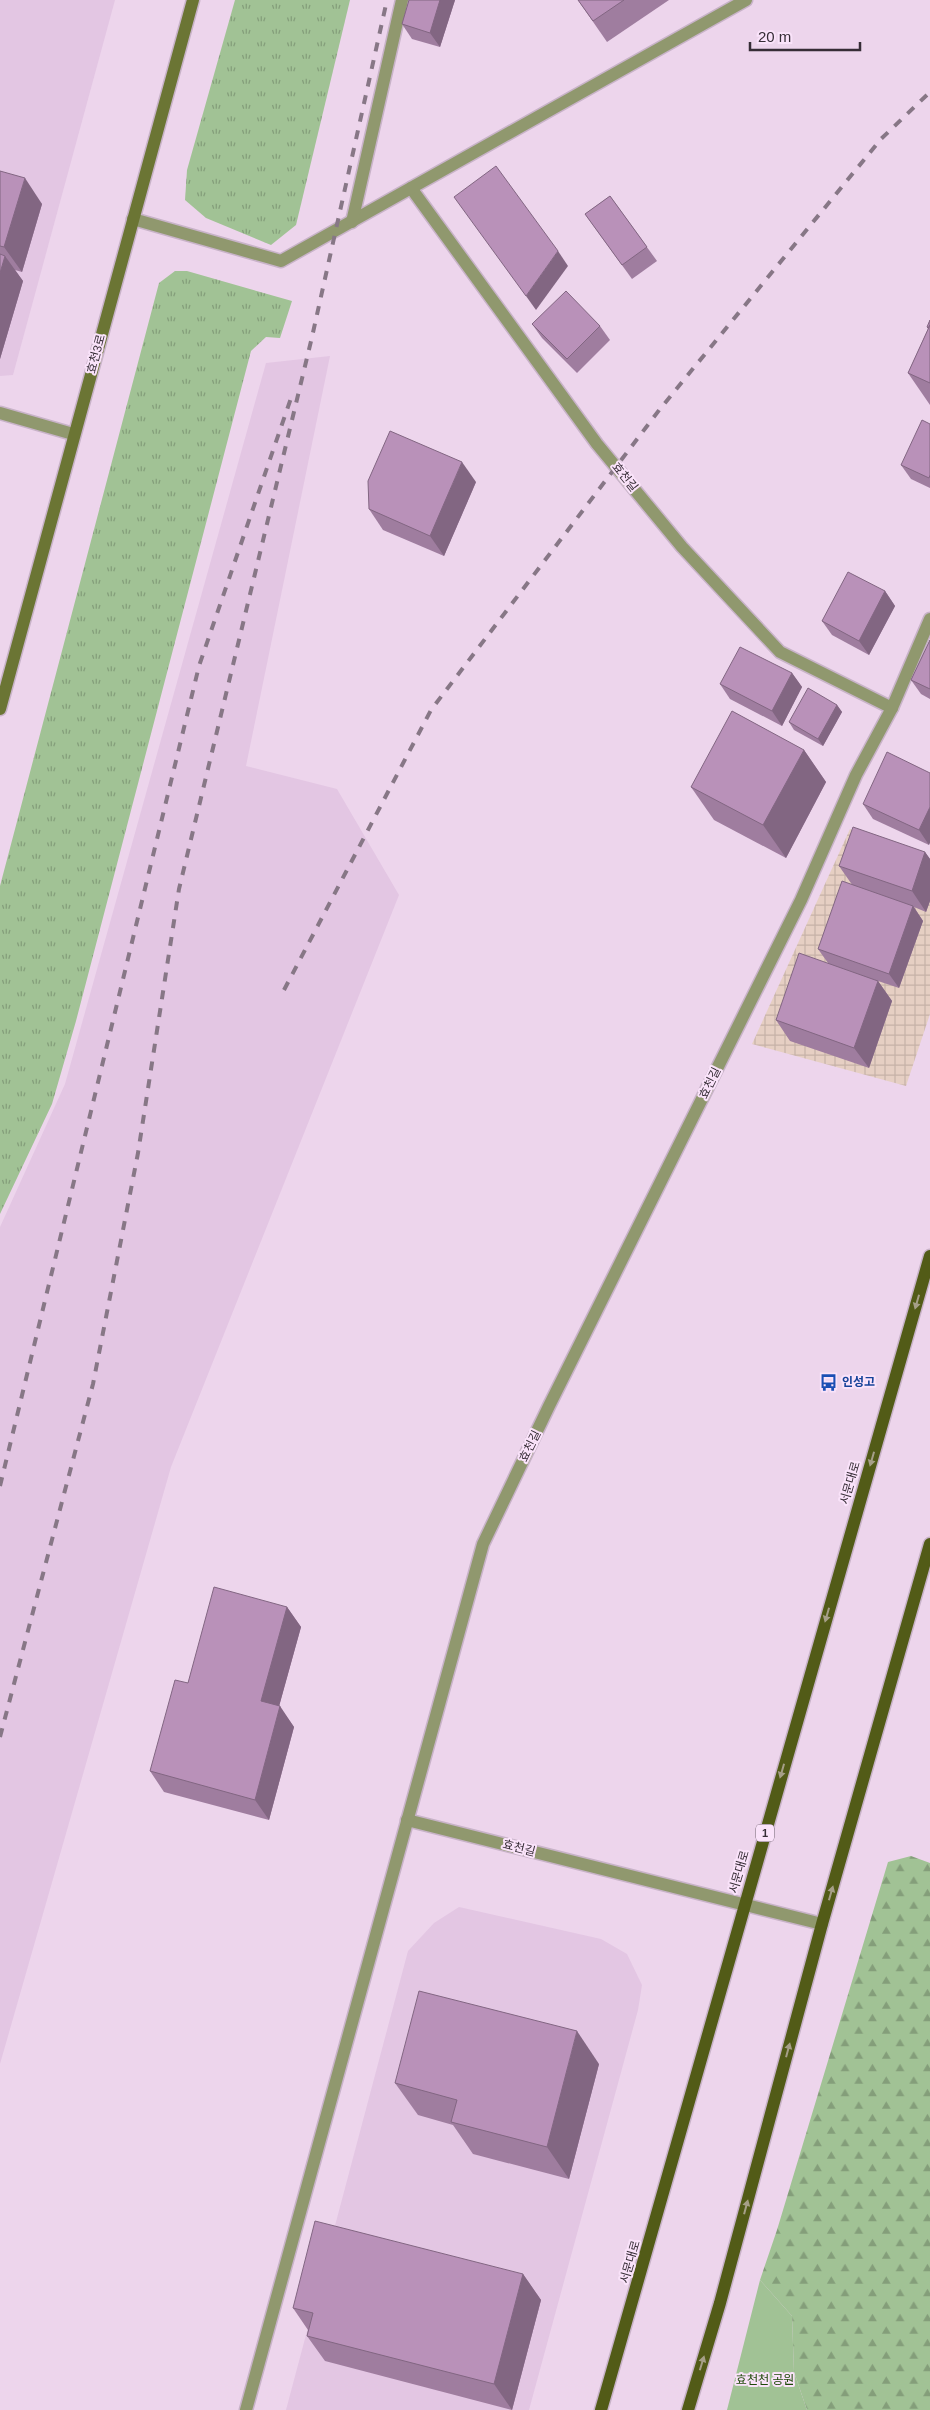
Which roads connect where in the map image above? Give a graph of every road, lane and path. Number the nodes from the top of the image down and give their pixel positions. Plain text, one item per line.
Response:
1 (193, 0) edge
2 (402, 0) edge
3 (746, 0) edge
4 (411, 188) junction
5 (133, 219) junction
6 (352, 222) junction
7 (0, 413) edge
8 (73, 434) junction
9 (930, 619) edge
10 (892, 708) junction
11 (0, 709) edge
12 (930, 1256) edge
13 (930, 1544) edge
14 (407, 1820) junction
15 (745, 1904) junction
16 (822, 1924) junction
17 (246, 2410) edge
18 (601, 2410) edge
19 (688, 2410) edge

1 - 5 street, 효천3로
2 - 6 street
3 - 4 street
4 - 6 street
4 - 10 street, 효천길
5 - 6 street
5 - 8 street, 효천3로
7 - 8 street
8 - 11 street, 효천3로
9 - 10 street, 효천길
10 - 14 street, 효천길
12 -> 15 main road, 서문대로 / 1
16 -> 13 main road
14 - 15 street, 효천길
14 - 17 street
15 - 16 street, 효천길
15 - 18 main road, 서문대로 / 1
19 -> 16 main road

